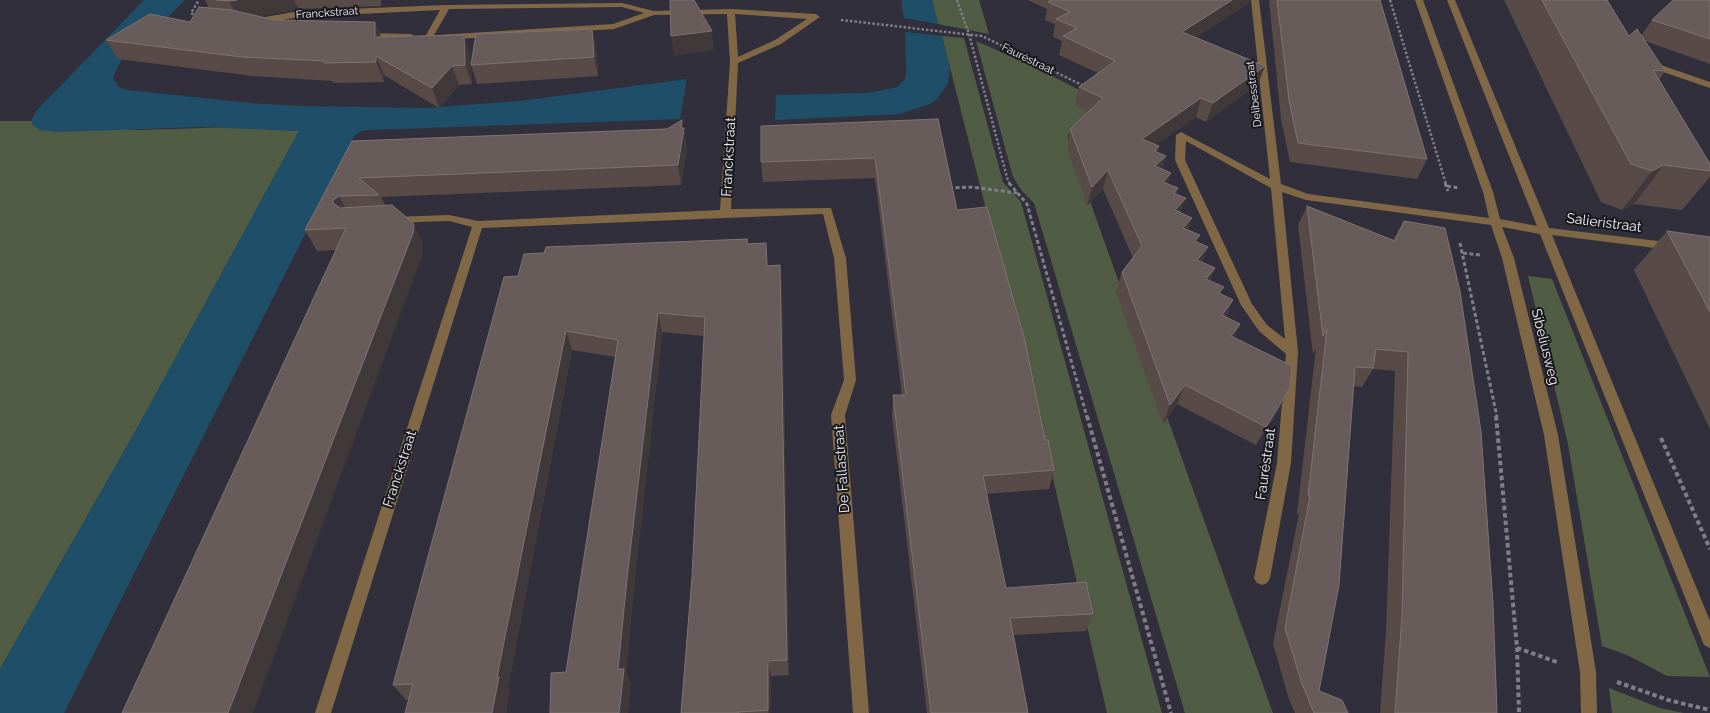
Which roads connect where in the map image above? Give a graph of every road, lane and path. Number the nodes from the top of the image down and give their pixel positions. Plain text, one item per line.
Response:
1 (199, 0) edge
2 (957, 0) edge
3 (1255, 0) edge
4 (1390, 0) edge
5 (1419, 0) edge
6 (1451, 0) edge
7 (446, 6) junction
8 (731, 11) junction
9 (654, 13) junction
10 (198, 17) edge
11 (864, 22) dead end
12 (266, 30) edge
13 (969, 34) junction
14 (361, 36) edge
15 (429, 37) junction
16 (734, 62) junction
17 (1653, 76) edge
18 (1710, 84) edge
19 (1090, 89) edge
20 (1276, 186) junction
21 (945, 192) edge
22 (1018, 193) junction
23 (726, 213) junction
24 (1452, 217) junction
25 (380, 220) edge
26 (1495, 222) junction
27 (478, 225) junction
28 (1546, 231) junction
29 (1681, 247) edge
30 (1292, 352) junction
31 (1262, 578) dead end
32 (1710, 640) edge
33 (323, 713) edge
34 (860, 713) edge
35 (1171, 713) edge
36 (1519, 713) edge
37 (1589, 713) edge

1 - 10 path
2 - 13 path
3 - 20 street, Delibesstraat
4 - 24 path
5 - 26 street, Sibeliusweg
6 - 28 street
7 - 9 street, Franckstraat
7 - 12 street, Franckstraat
7 - 15 street
8 - 9 street, Franckstraat
8 - 16 street, Franckstraat
8 - 16 street, Franckstraat
9 - 15 street, Franckstraat
11 - 13 path, Fauréstraat
13 - 19 path, Fauréstraat
13 - 22 path
14 - 15 street, Franckstraat
16 - 23 street, Franckstraat
17 - 18 street
20 - 24 street
20 - 30 street, Fauréstraat
20 - 30 street
21 - 22 path
22 - 35 path
23 - 27 street, Franckstraat
23 - 34 street, De Fallastraat
24 - 26 street
24 - 36 path
25 - 27 street, Franckstraat
26 - 28 street, Salieristraat
26 - 37 street, Sibeliusweg
27 - 33 street, Franckstraat
28 - 29 street, Salieristraat
28 - 32 street
30 - 31 street, Fauréstraat

